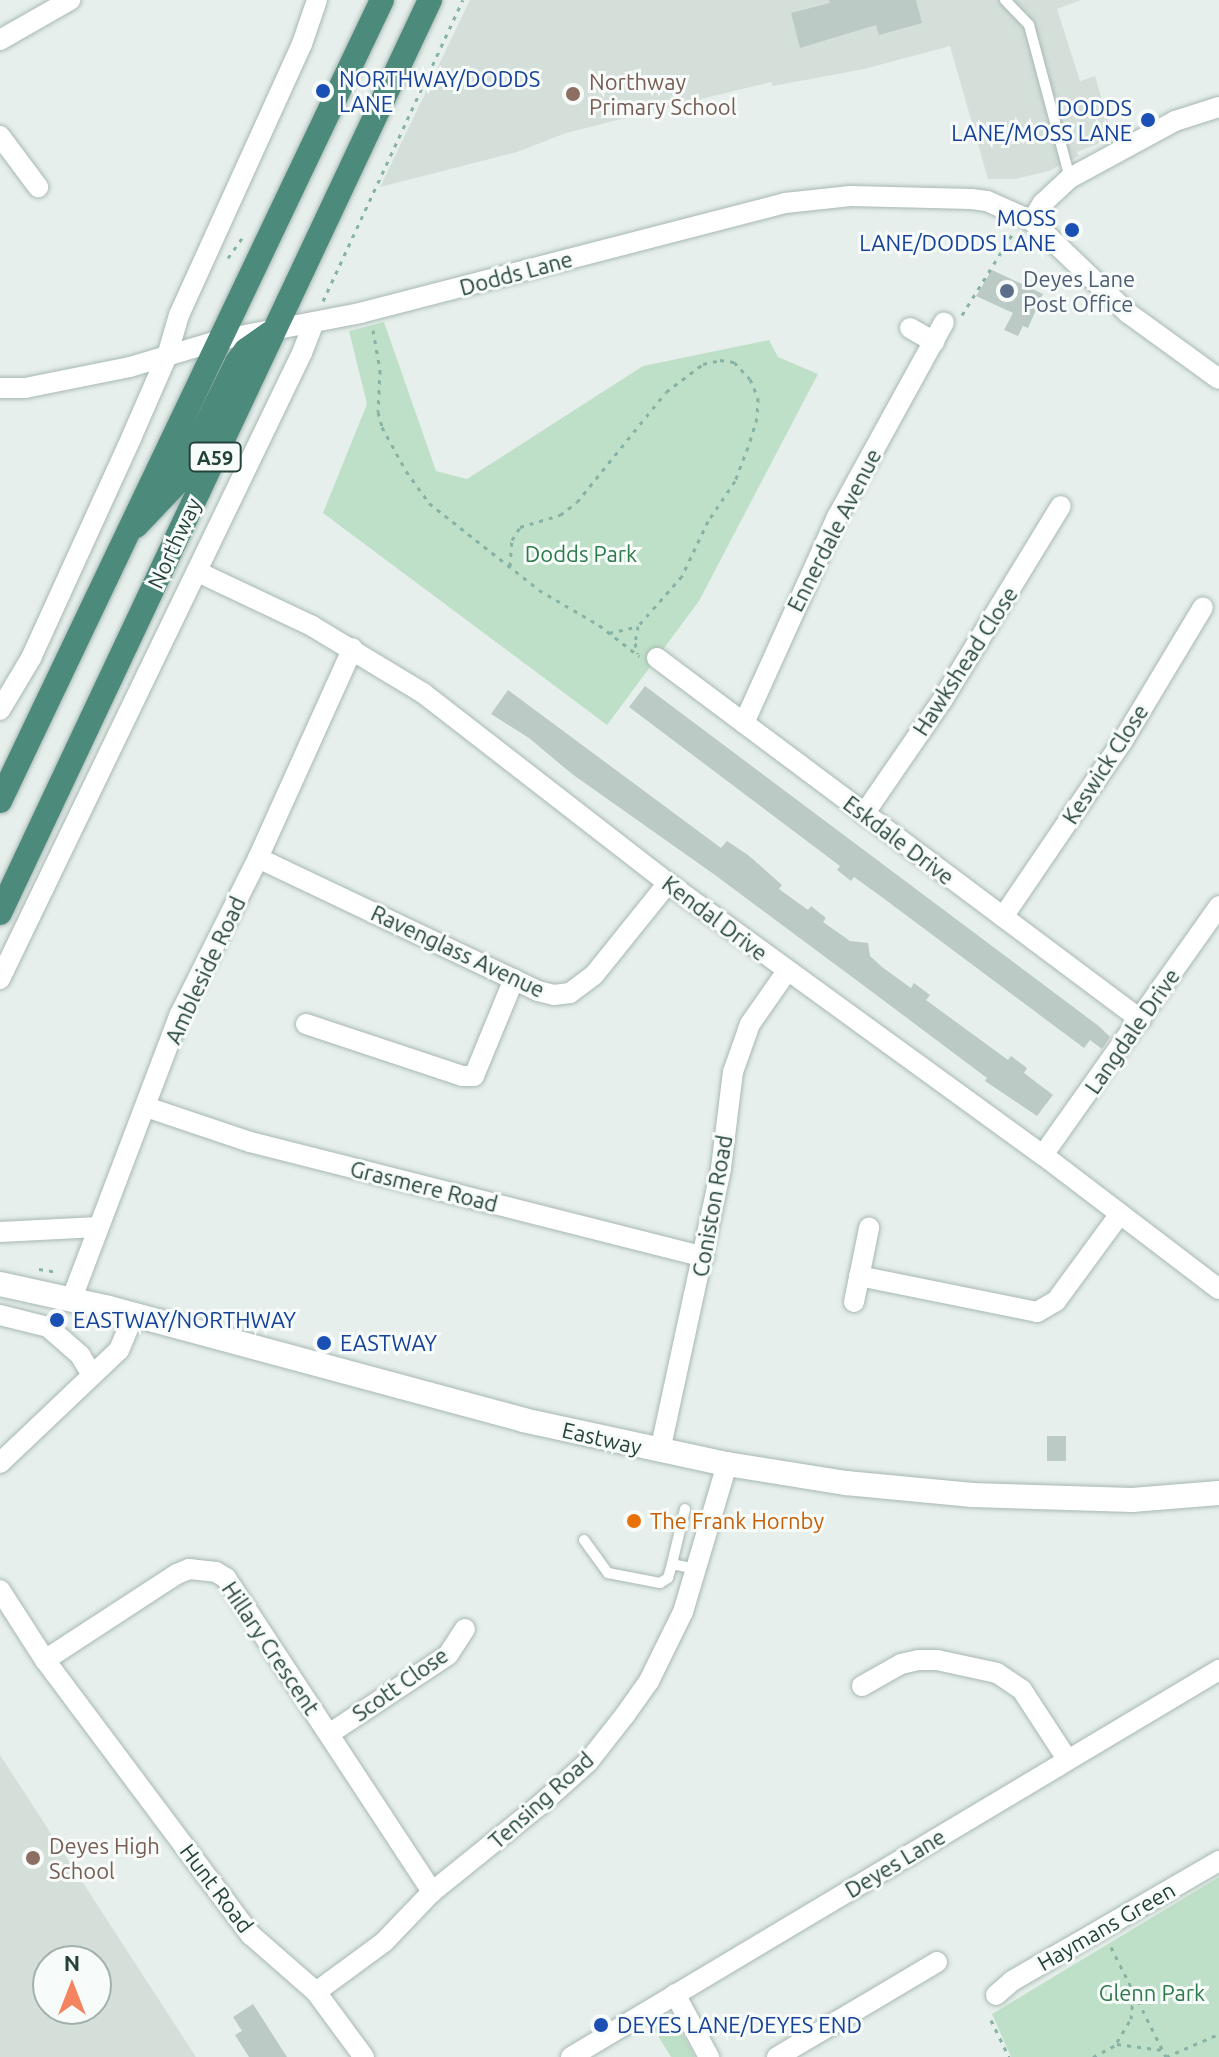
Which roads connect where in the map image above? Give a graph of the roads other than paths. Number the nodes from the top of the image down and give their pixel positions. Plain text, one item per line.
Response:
1 (70, 0) edge
2 (317, 0) edge
3 (382, 0) edge
4 (430, 0) edge
5 (1005, 0) edge
6 (0, 40) edge
7 (1219, 107) edge
8 (0, 136) edge
9 (1070, 178) junction
10 (38, 187) dead end
11 (1024, 223) junction
12 (313, 324) junction
13 (950, 324) road end
14 (910, 328) dead end
15 (273, 332) junction
16 (220, 340) junction
17 (934, 342) junction
18 (167, 356) junction
19 (1219, 379) edge
20 (0, 388) edge
21 (1061, 506) dead end
22 (126, 536) junction
23 (198, 572) junction
24 (1203, 607) dead end
25 (353, 648) junction
26 (657, 658) dead end
27 (0, 710) edge
28 (744, 723) junction
29 (0, 801) edge
30 (864, 814) junction
31 (258, 858) junction
32 (668, 883) junction
33 (1219, 906) edge
34 (0, 913) edge
35 (1003, 917) junction
36 (787, 971) junction
37 (0, 979) edge
38 (514, 979) junction
39 (1141, 1020) junction
40 (306, 1024) dead end
41 (146, 1107) junction
42 (1043, 1155) junction
43 (1120, 1214) junction
44 (98, 1227) junction
45 (869, 1228) dead end
46 (0, 1232) edge
47 (704, 1257) junction
48 (859, 1276) junction
49 (0, 1284) edge
50 (1219, 1289) edge
51 (72, 1298) junction
52 (854, 1302) dead end
53 (0, 1315) edge
54 (134, 1315) junction
55 (92, 1375) junction
56 (660, 1451) junction
57 (0, 1463) edge
58 (727, 1464) junction
59 (1219, 1493) edge
60 (685, 1509) dead end
61 (584, 1540) dead end
62 (672, 1564) junction
63 (698, 1570) junction
64 (0, 1590) edge
65 (465, 1629) dead end
66 (45, 1660) junction
67 (1219, 1670) edge
68 (862, 1686) dead end
69 (329, 1734) junction
70 (1067, 1759) junction
71 (1219, 1861) edge
72 (432, 1892) junction
73 (937, 1962) dead end
74 (316, 1992) junction
75 (675, 1994) junction
76 (996, 1995) dead end
77 (364, 2057) edge
78 (571, 2057) edge
79 (709, 2057) edge
80 (777, 2057) edge

1 - 6 street
2 - 18 street
3 - 16 highway, Northway / A59
4 - 15 highway, Northway / A59
5 - 9 lane
7 - 9 street
8 - 10 street
9 - 11 street
11 - 12 street, Dodds Lane
11 - 19 street, Dodds Lane
12 - 15 street, Dodds Lane
12 - 23 street, Northway
13 - 17 street, Ennerdale Avenue
14 - 17 street
15 - 16 street, Dodds Lane
15 - 22 highway
15 - 34 highway, Northway / A59
16 - 18 street, Dodds Lane
16 - 22 highway, Northway / A59
17 - 28 street, Ennerdale Avenue
18 - 20 street, Dodds Lane
18 - 27 street
21 - 30 street, Hawkshead Close
22 - 29 highway, Northway / A59
23 - 25 street, Kendal Drive
23 - 37 street, Northway
24 - 35 street, Keswick Close
25 - 31 street, Ambleside Road
25 - 32 street, Kendal Drive
26 - 28 street, Eskdale Drive
28 - 30 street, Eskdale Drive
30 - 35 street, Eskdale Drive
31 - 38 street, Ravenglass Avenue
31 - 41 street, Ambleside Road
32 - 36 street, Kendal Drive
32 - 38 street, Ravenglass Avenue
33 - 39 street, Langdale Drive
35 - 39 street, Eskdale Drive
36 - 42 street, Kendal Drive
36 - 47 street, Coniston Road
38 - 40 street
39 - 42 street, Langdale Drive
41 - 44 street, Ambleside Road
41 - 47 street, Grasmere Road
42 - 43 street, Kendal Drive
43 - 48 street
43 - 50 street, Kendal Drive
44 - 46 street
44 - 51 street, Ambleside Road
45 - 48 street
47 - 56 street, Coniston Road
48 - 52 street
49 - 51 street, Eastway
51 - 54 street, Eastway
53 - 55 street
54 - 55 street
54 - 56 street, Eastway
55 - 57 street
56 - 58 street, Eastway
58 - 59 street, Eastway
58 - 63 street, Tensing Road
60 - 62 lane
61 - 62 lane
62 - 63 lane
63 - 72 street, Tensing Road
64 - 66 street, Hunt Road
65 - 69 street, Scott Close
66 - 69 street, Hillary Crescent
66 - 74 street, Hunt Road
67 - 70 street, Deyes Lane
68 - 70 street
69 - 72 street, Hillary Crescent
70 - 75 street, Deyes Lane
71 - 76 street, Haymans Green
72 - 74 street, Tensing Road
73 - 80 street
74 - 77 street, Hunt Road
75 - 78 street, Deyes Lane
75 - 79 street

